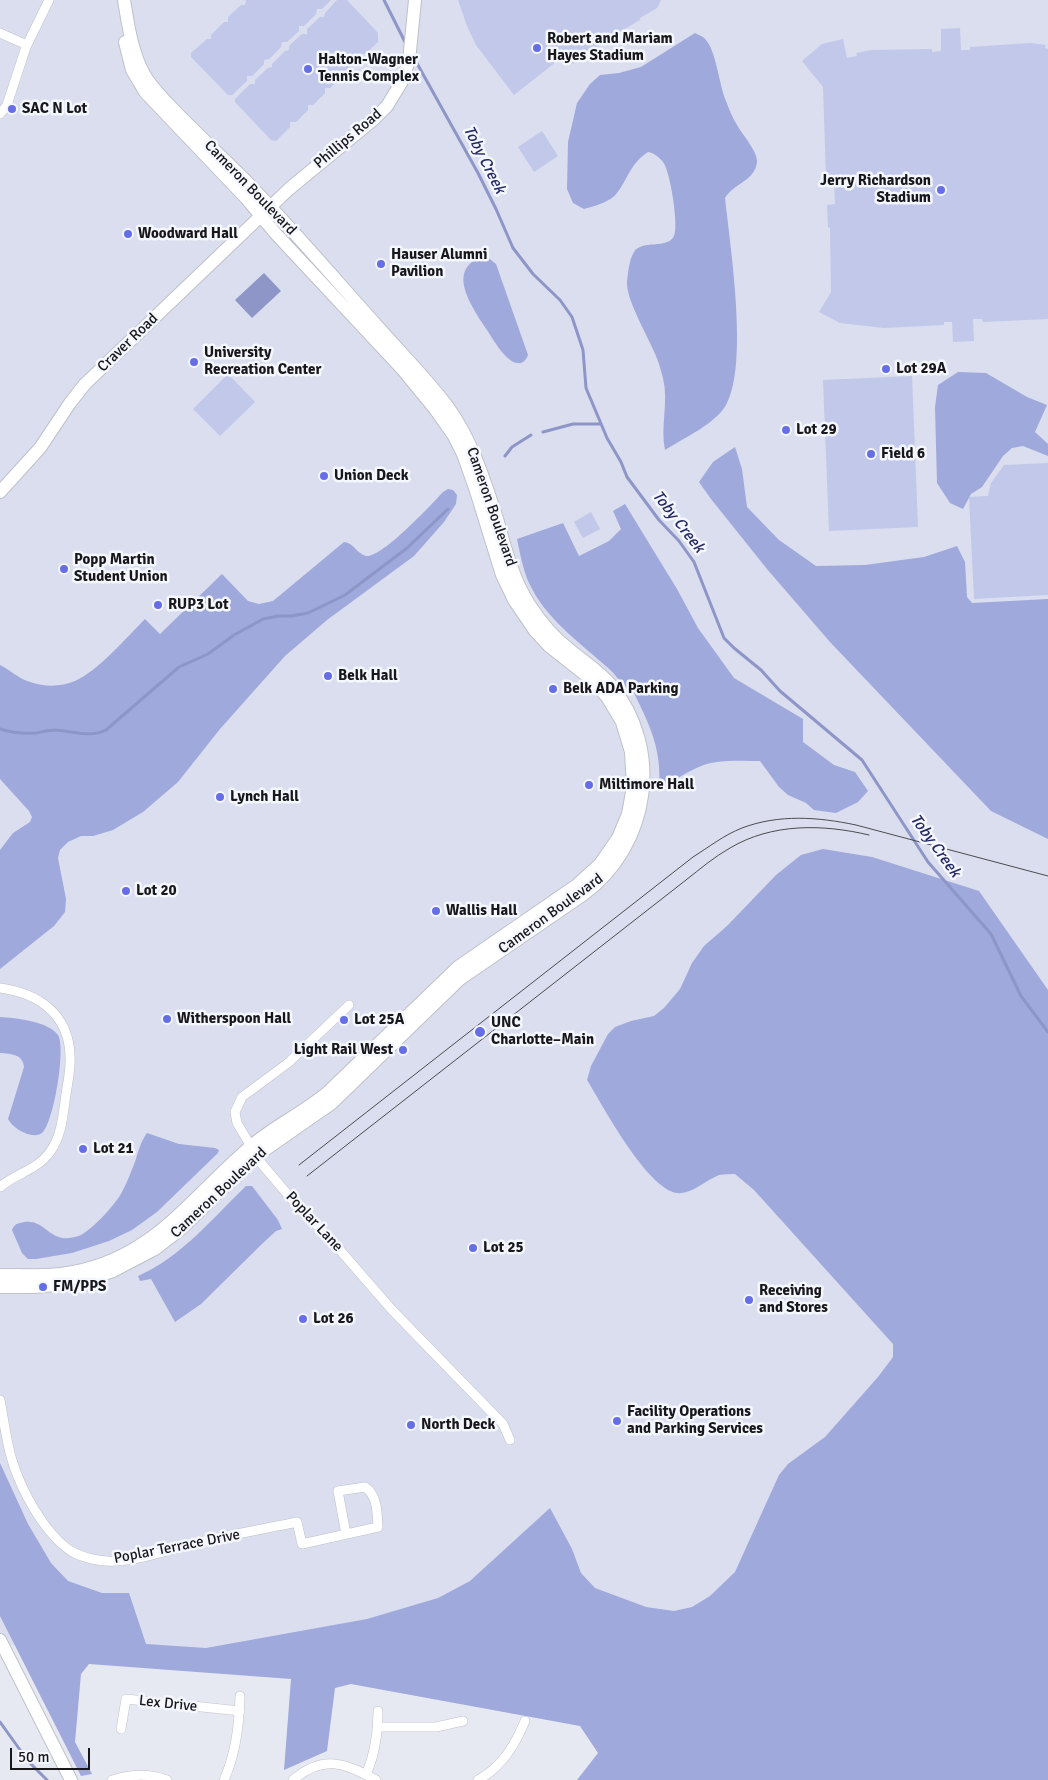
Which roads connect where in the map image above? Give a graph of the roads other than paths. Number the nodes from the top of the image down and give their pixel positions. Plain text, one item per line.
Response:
1 (48, 0) edge
2 (118, 0) edge
3 (124, 0) edge
4 (415, 0) edge
5 (0, 34) edge
6 (27, 45) junction
7 (0, 114) edge
8 (271, 207) junction
9 (261, 216) junction
10 (0, 492) edge
11 (474, 962) junction
12 (0, 988) edge
13 (349, 1005) dead end
14 (254, 1151) junction
15 (0, 1187) edge
16 (0, 1274) edge
17 (0, 1287) edge
18 (0, 1400) edge
19 (510, 1440) dead end
20 (346, 1534) junction
21 (0, 1640) edge
22 (240, 1696) dead end
23 (240, 1711) junction
24 (378, 1711) dead end
25 (463, 1721) dead end
26 (525, 1721) dead end
27 (378, 1727) junction
28 (120, 1729) dead end
29 (366, 1774) junction
30 (71, 1780) edge
31 (112, 1780) edge
32 (167, 1780) edge
33 (224, 1780) edge
34 (293, 1780) edge
35 (376, 1780) edge
36 (478, 1780) edge

1 - 6 street
2 - 9 street, Cameron Boulevard
3 - 8 street, Cameron Boulevard
4 - 8 street, Phillips Road
5 - 6 street
6 - 7 street
8 - 9 street, Craver Road
8 - 11 street, Cameron Boulevard
9 - 10 street, Craver Road
9 - 11 street, Cameron Boulevard
11 - 14 street, Cameron Boulevard
12 - 15 street
13 - 14 street, Poplar Lane
14 - 16 street, Cameron Boulevard
14 - 17 street, Cameron Boulevard
14 - 19 street, Poplar Lane
18 - 20 street, Poplar Terrace Drive
20 - 20 street, Poplar Terrace Drive
21 - 30 street
22 - 23 street
23 - 28 street, Lex Drive
23 - 33 street
24 - 27 street
25 - 27 street
26 - 36 street
27 - 29 street
29 - 34 street
29 - 35 street
31 - 32 street

